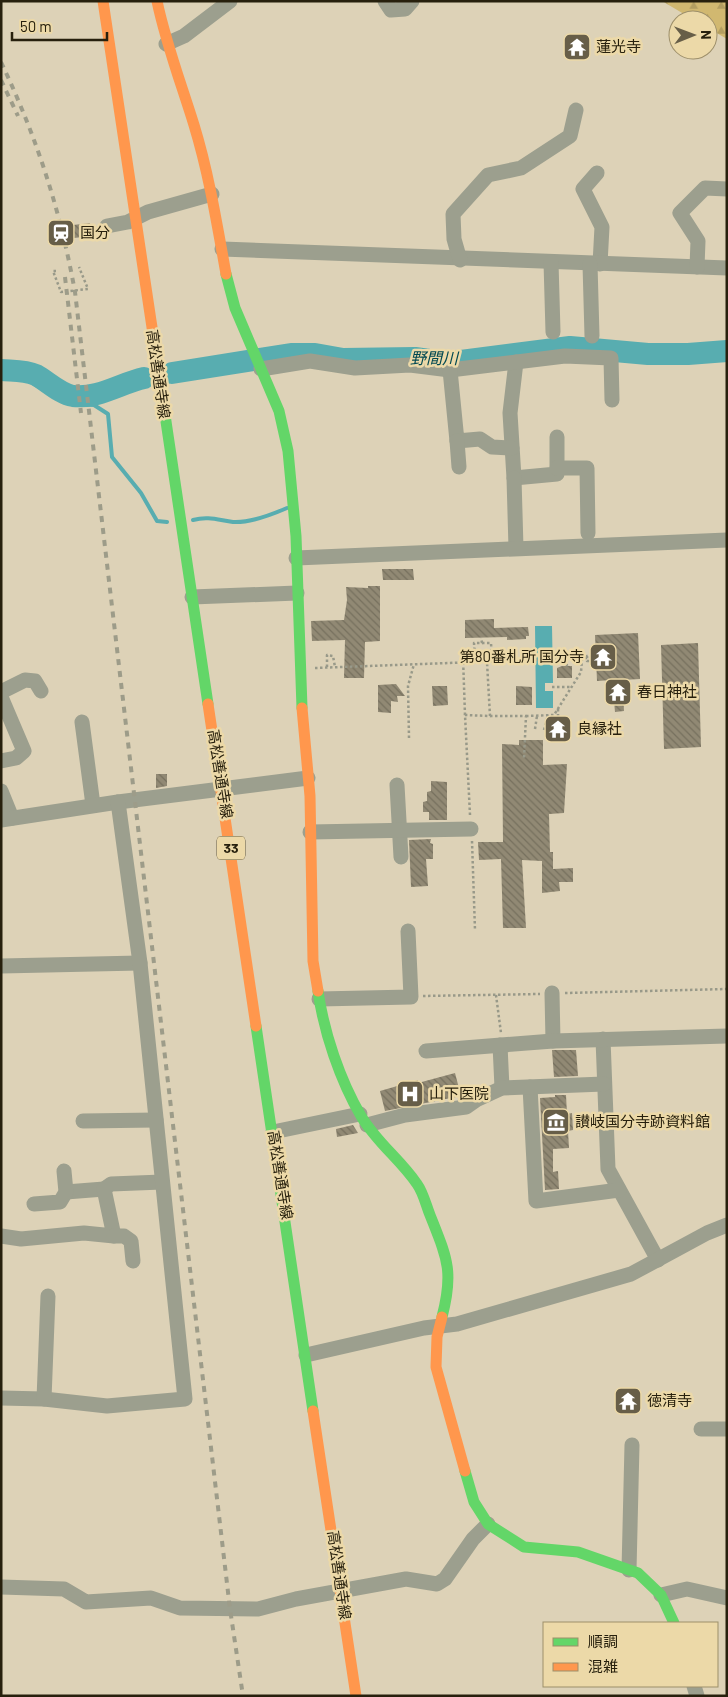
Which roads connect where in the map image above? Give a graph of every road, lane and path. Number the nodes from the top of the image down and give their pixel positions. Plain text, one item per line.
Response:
1 (103, 1) edge
2 (157, 1) edge
3 (230, 1) edge
4 (385, 1) edge
5 (412, 1) edge
6 (166, 44) junction
7 (576, 110) dead end
8 (597, 173) dead end
9 (727, 189) edge
10 (212, 194) junction
11 (136, 218) junction
12 (107, 226) dead end
13 (222, 249) junction
14 (460, 260) junction
15 (551, 262) junction
16 (595, 264) junction
17 (79, 267) dead end
18 (697, 267) junction
19 (727, 268) edge
20 (56, 271) dead end
21 (553, 332) dead end
22 (592, 336) dead end
23 (516, 362) junction
24 (258, 363) junction
25 (450, 370) junction
26 (612, 400) dead end
27 (557, 437) dead end
28 (457, 441) junction
29 (512, 448) junction
30 (459, 467) dead end
31 (557, 468) junction
32 (514, 478) junction
33 (588, 533) dead end
34 (727, 540) edge
35 (516, 548) junction
36 (296, 558) junction
37 (297, 593) junction
38 (192, 597) junction
39 (481, 638) dead end
40 (482, 643) junction
41 (582, 658) junction
42 (594, 658) dead end
43 (566, 659) junction
44 (463, 662) junction
45 (475, 662) junction
46 (487, 662) junction
47 (492, 662) junction
48 (414, 664) junction
49 (566, 666) dead end
50 (335, 667) junction
51 (552, 687) dead end
52 (571, 687) junction
53 (40, 691) dead end
54 (1, 692) edge
55 (1, 697) edge
56 (558, 708) junction
57 (465, 715) junction
58 (548, 715) junction
59 (490, 716) junction
60 (526, 716) junction
61 (538, 716) junction
62 (82, 722) dead end
63 (558, 727) dead end
64 (535, 729) dead end
65 (544, 730) dead end
66 (410, 738) dead end
67 (524, 758) dead end
68 (1, 761) edge
69 (308, 778) junction
70 (397, 785) dead end
71 (222, 790) junction
72 (1, 791) edge
73 (118, 802) junction
74 (93, 805) junction
75 (7, 819) edge
76 (471, 829) junction
77 (400, 830) junction
78 (310, 832) junction
79 (401, 857) dead end
80 (475, 930) dead end
81 (408, 932) dead end
82 (140, 963) junction
83 (1, 966) edge
84 (727, 989) edge
85 (552, 993) junction
86 (496, 995) junction
87 (411, 997) junction
88 (319, 999) junction
89 (727, 1036) edge
90 (603, 1039) junction
91 (553, 1042) junction
92 (500, 1045) junction
93 (426, 1051) dead end
94 (604, 1084) junction
95 (530, 1087) junction
96 (502, 1088) junction
97 (363, 1119) junction
98 (156, 1120) junction
99 (83, 1121) dead end
100 (273, 1132) junction
101 (64, 1171) dead end
102 (162, 1182) junction
103 (104, 1190) junction
104 (619, 1190) junction
105 (66, 1192) junction
106 (34, 1204) dead end
107 (120, 1215) dead end
108 (727, 1225) edge
109 (1, 1236) edge
110 (119, 1236) junction
111 (658, 1260) junction
112 (133, 1261) dead end
113 (48, 1296) dead end
114 (440, 1327) junction
115 (306, 1355) junction
116 (1, 1398) edge
117 (44, 1399) junction
118 (701, 1429) dead end
119 (727, 1429) edge
120 (632, 1444) dead end
121 (488, 1524) junction
122 (629, 1570) junction
123 (1, 1587) edge
124 (340, 1591) junction
125 (662, 1595) junction
126 (727, 1598) edge
127 (674, 1622) edge
128 (356, 1696) edge

1 - 11 street, 高松善通寺線 / 33
2 - 6 street
3 - 6 street
4 - 5 street
6 - 10 street
7 - 14 street
8 - 16 street
9 - 18 street
10 - 11 street
10 - 13 street
11 - 12 street
11 - 38 street, 高松善通寺線 / 33
13 - 14 street
13 - 24 street
14 - 15 street
15 - 16 street
15 - 21 street
16 - 18 street
16 - 22 street
17 - 20 path
18 - 19 street
23 - 25 street
23 - 26 street
23 - 29 street
24 - 25 street
24 - 36 street
25 - 28 street
27 - 31 street
28 - 29 street
28 - 30 street
29 - 32 street
31 - 32 street
31 - 33 street
32 - 35 street
34 - 35 street
35 - 36 street
36 - 37 street
37 - 38 street
37 - 69 street
38 - 71 street, 高松善通寺線 / 33
39 - 40 path
40 - 45 path
40 - 47 path
41 - 42 path
41 - 43 path
41 - 52 path
43 - 47 path
43 - 49 path
44 - 45 path
44 - 48 path
44 - 57 path
45 - 46 path
46 - 47 path
46 - 59 path
48 - 50 path
48 - 66 path
50 - 50 path
51 - 52 path
52 - 56 path
53 - 54 street
55 - 68 street
56 - 58 path
56 - 63 path
57 - 59 path
57 - 76 path
58 - 61 path
58 - 65 path
59 - 60 path
60 - 61 path
60 - 67 path
61 - 64 path
62 - 74 street
69 - 71 street
69 - 78 street
70 - 77 street
71 - 73 street
71 - 100 street, 高松善通寺線 / 33
72 - 75 street
73 - 74 street
73 - 82 street
74 - 75 street
76 - 77 street
76 - 80 path
77 - 78 street
77 - 79 street
78 - 88 street
81 - 87 street
82 - 83 street
82 - 98 street
84 - 85 path
85 - 86 path
85 - 91 street
86 - 87 path
86 - 92 path
87 - 88 street
88 - 97 street
89 - 90 street
90 - 91 street
90 - 94 street
91 - 92 street
92 - 93 street
92 - 96 street
94 - 95 street
94 - 104 street
95 - 96 street
95 - 104 street
96 - 97 street
97 - 100 street
97 - 114 street
98 - 99 street
98 - 102 street
100 - 115 street, 高松善通寺線 / 33
101 - 105 street
102 - 103 street
102 - 117 street
103 - 105 street
103 - 110 street
104 - 111 street
105 - 106 street
107 - 110 street
108 - 111 street
109 - 110 street
110 - 112 street
111 - 114 street
113 - 117 street
114 - 115 street
114 - 121 street
115 - 124 street, 高松善通寺線 / 33
116 - 117 street
118 - 119 street
120 - 122 street
121 - 122 street
121 - 124 street
122 - 125 street
123 - 124 street
124 - 128 street, 高松善通寺線 / 33
125 - 126 street
125 - 127 street

